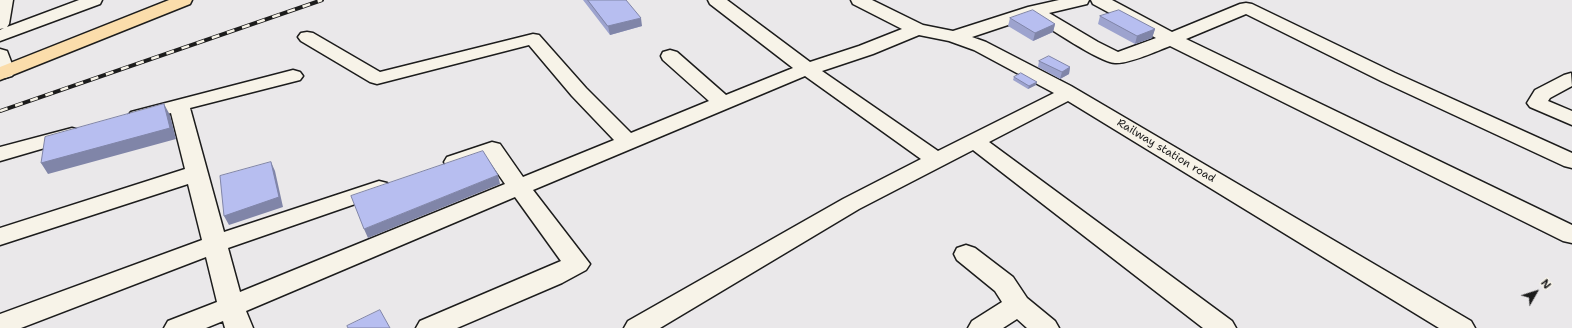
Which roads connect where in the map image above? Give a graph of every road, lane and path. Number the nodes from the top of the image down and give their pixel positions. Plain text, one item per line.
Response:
1 (5, 0) edge
2 (94, 0) edge
3 (184, 0) edge
4 (716, 0) edge
5 (859, 0) edge
6 (1081, 0) edge
7 (1099, 0) edge
8 (1034, 11) junction
9 (0, 24) edge
10 (917, 29) junction
11 (0, 36) edge
12 (307, 37) dead end
13 (954, 37) junction
14 (1171, 39) junction
15 (670, 56) dead end
16 (2, 67) edge
17 (807, 69) junction
18 (293, 76) dead end
19 (1571, 80) edge
20 (1069, 93) junction
21 (723, 103) junction
22 (179, 105) junction
23 (1572, 118) edge
24 (119, 122) edge
25 (90, 130) edge
26 (974, 141) junction
27 (628, 142) junction
28 (0, 154) edge
29 (937, 160) junction
30 (1572, 161) edge
31 (432, 170) edge
32 (197, 173) junction
33 (402, 180) edge
34 (520, 187) junction
35 (1572, 235) edge
36 (0, 237) edge
37 (215, 244) junction
38 (966, 254) dead end
39 (1018, 305) junction
40 (235, 317) edge
41 (0, 325) edge
42 (178, 328) edge
43 (430, 328) edge
44 (638, 328) edge
45 (982, 328) edge
46 (1045, 328) edge
47 (1222, 328) edge
48 (1461, 328) edge

1 - 9 street
2 - 11 street
3 - 16 main road
4 - 17 street
5 - 10 street, Railway station road
6 - 8 street
7 - 14 street
8 - 13 street
8 - 14 street
10 - 13 street, Railway station road
10 - 17 street
12 - 27 street
13 - 20 street, Railway station road
14 - 30 street
14 - 35 street
15 - 21 street
17 - 21 street
17 - 29 street
18 - 22 street
19 - 23 street
20 - 26 street
20 - 48 street, Railway station road
21 - 27 street
22 - 24 street
22 - 32 street
25 - 28 street
26 - 29 street
26 - 47 street
27 - 34 street
29 - 44 street
31 - 34 street
32 - 36 street
32 - 37 street
33 - 37 street
34 - 40 street
34 - 43 street
37 - 40 street
37 - 41 street
38 - 39 street
39 - 45 street
39 - 46 street
40 - 42 street

